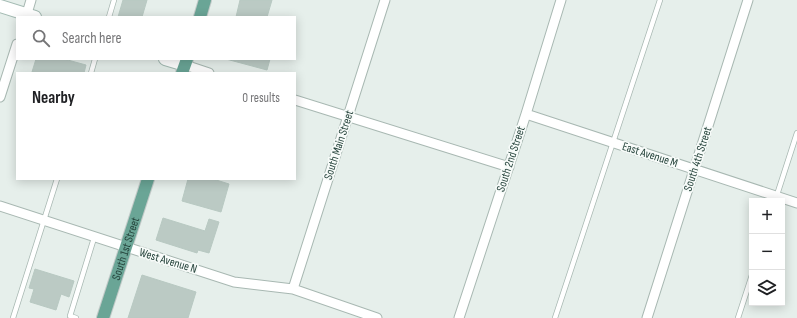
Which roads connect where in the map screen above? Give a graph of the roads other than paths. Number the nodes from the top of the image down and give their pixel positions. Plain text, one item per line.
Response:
1 (31, 0) edge
2 (114, 0) edge
3 (205, 0) edge
4 (385, 0) edge
5 (561, 0) edge
6 (660, 0) edge
7 (748, 0) edge
8 (0, 6) edge
9 (29, 16) edge
10 (109, 16) edge
11 (200, 16) edge
12 (16, 47) edge
13 (96, 60) edge
14 (168, 60) edge
15 (184, 66) edge
16 (91, 72) edge
17 (205, 72) edge
18 (0, 98) edge
19 (296, 100) edge
20 (526, 114) junction
21 (348, 116) junction
22 (797, 133) edge
23 (613, 142) junction
24 (509, 167) junction
25 (694, 169) junction
26 (57, 180) edge
27 (148, 180) edge
28 (773, 198) edge
29 (776, 198) edge
30 (785, 201) edge
31 (797, 203) edge
32 (0, 206) edge
33 (44, 221) junction
34 (94, 238) junction
35 (126, 248) junction
36 (749, 284) edge
37 (293, 290) junction
38 (13, 318) edge
39 (76, 318) edge
40 (103, 318) edge
41 (377, 318) edge
42 (459, 318) edge
43 (555, 318) edge
44 (647, 318) edge
45 (738, 318) edge

1 - 9 street
2 - 10 lane
3 - 11 main road
4 - 21 street, South Main Street
5 - 20 street, South 2nd Street
6 - 23 lane
7 - 25 street, South 4th Street
8 - 9 street
12 - 18 street
13 - 16 lane
14 - 15 street
15 - 17 street
19 - 21 street
20 - 23 street, East Avenue M
20 - 24 street, South 2nd Street
21 - 24 street
21 - 37 street, South Main Street
22 - 29 lane
23 - 25 street, East Avenue M
23 - 43 lane
24 - 42 street, South 2nd Street
25 - 28 street, East Avenue M
25 - 44 street, South 4th Street
26 - 33 lane
27 - 35 main road, South 1st Street
30 - 31 street, East Avenue M
32 - 33 street, West Avenue N
33 - 34 street, West Avenue N
33 - 38 lane
34 - 35 street, West Avenue N
34 - 39 lane
35 - 37 street, West Avenue N
35 - 40 main road, South 1st Street
36 - 45 lane
37 - 41 street, West Avenue N

